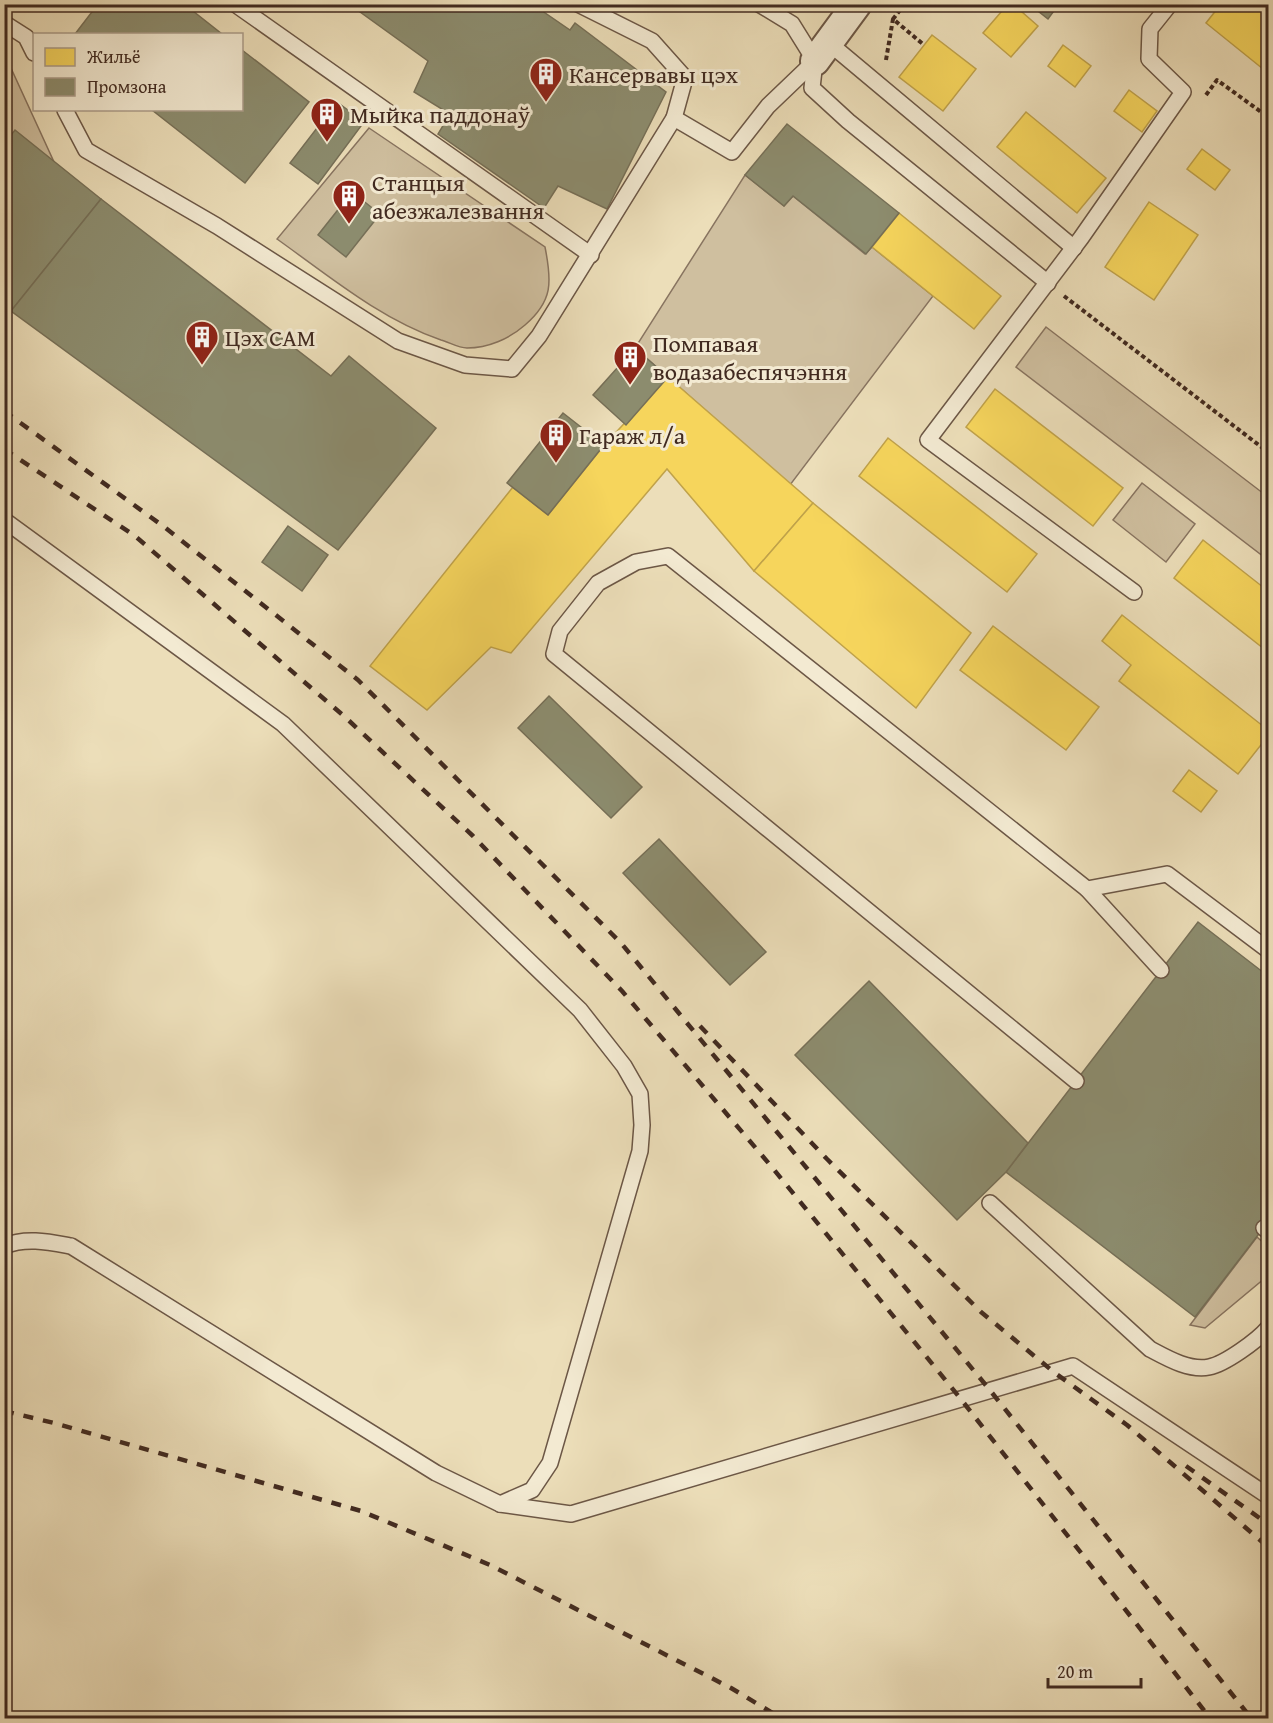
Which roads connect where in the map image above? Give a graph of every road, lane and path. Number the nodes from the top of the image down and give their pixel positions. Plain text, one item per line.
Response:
1 (234, 4) edge
2 (578, 4) edge
3 (759, 4) edge
4 (857, 4) edge
5 (904, 4) edge
6 (1170, 4) edge
7 (4, 23) edge
8 (924, 45) dead end
9 (33, 50) edge
10 (822, 52) junction
11 (66, 111) edge
12 (674, 118) junction
13 (1074, 248) junction
14 (591, 255) junction
15 (1048, 283) junction
16 (4, 520) edge
17 (1134, 592) dead end
18 (1087, 889) junction
19 (1269, 950) edge
20 (1161, 970) dead end
21 (1076, 1081) dead end
22 (990, 1203) dead end
23 (4, 1246) edge
24 (1269, 1328) edge
25 (1269, 1496) edge
26 (500, 1504) junction

1 - 14 lane
2 - 12 lane
3 - 10 lane
4 - 10 street
5 - 8 path
6 - 13 lane
7 - 9 lane
10 - 12 lane
10 - 13 lane
10 - 15 lane
11 - 14 lane
12 - 14 lane
13 - 15 lane
15 - 17 lane
16 - 26 lane
18 - 19 lane
18 - 20 lane
18 - 21 lane
22 - 24 lane
23 - 26 lane
25 - 26 lane

